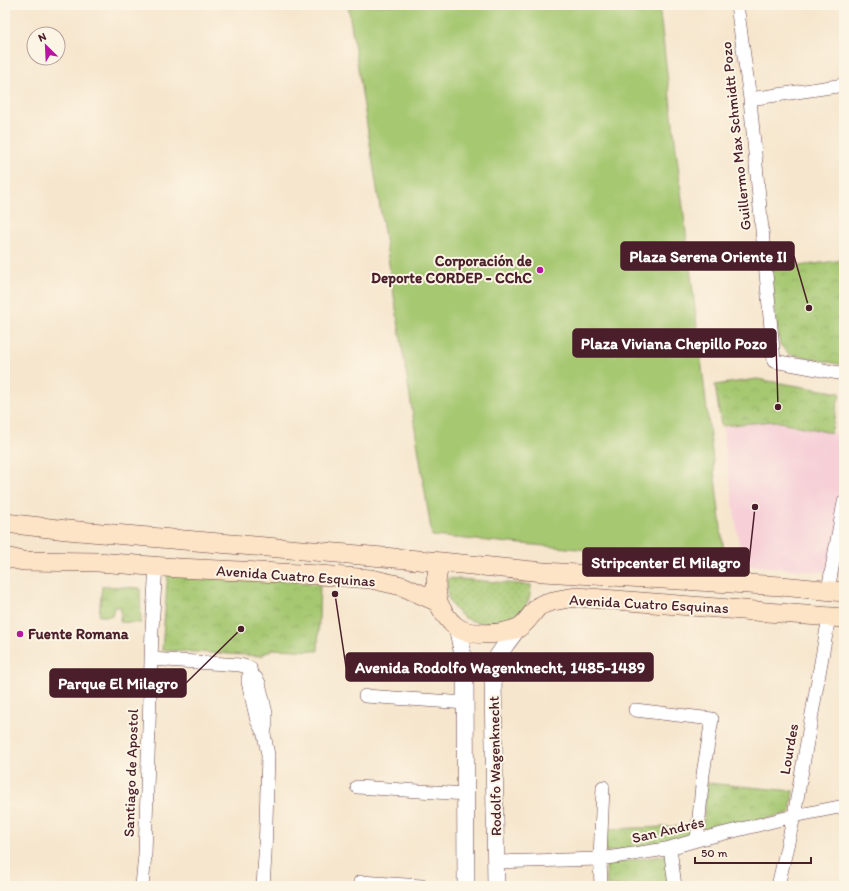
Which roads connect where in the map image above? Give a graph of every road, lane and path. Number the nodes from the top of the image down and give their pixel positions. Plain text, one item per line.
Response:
1 (737, 5) edge
2 (844, 85) edge
3 (750, 99) junction
4 (844, 374) edge
5 (844, 502) edge
6 (5, 523) edge
7 (5, 557) edge
8 (441, 562) junction
9 (156, 566) junction
10 (543, 572) junction
11 (836, 591) edge
12 (438, 602) junction
13 (538, 605) junction
14 (837, 617) edge
15 (457, 627) junction
16 (518, 628) junction
17 (151, 659) junction
18 (365, 696) dead end
19 (466, 703) junction
20 (635, 710) dead end
21 (357, 787) dead end
22 (603, 787) dead end
23 (466, 794) junction
24 (844, 806) edge
25 (794, 816) junction
26 (697, 840) junction
27 (670, 848) junction
28 (600, 859) junction
29 (496, 862) junction
30 (142, 886) edge
31 (263, 886) edge
32 (360, 886) edge
33 (422, 886) edge
34 (466, 886) edge
35 (496, 886) edge
36 (601, 886) edge
37 (675, 886) edge
38 (778, 886) edge

1 - 3 street, Guillermo Max Schmidtt Pozo
2 - 3 street
3 - 4 street, Guillermo Max Schmidtt Pozo
5 - 11 street
6 - 8 main road, Avenida Cuatro Esquinas
7 - 9 main road, Avenida Cuatro Esquinas
8 - 10 main road, Avenida Cuatro Esquinas
8 - 12 main road
9 - 12 main road, Avenida Cuatro Esquinas
9 - 17 street, Santiago de Apostol
10 - 11 main road, Avenida Cuatro Esquinas
10 - 13 main road
12 - 15 main road
13 - 14 main road, Avenida Cuatro Esquinas
13 - 16 main road
14 - 25 street, Lourdes
15 - 16 main road
15 - 19 street, Rodolfo Wagenknecht
16 - 29 street, Rodolfo Wagenknecht
17 - 30 street, Santiago de Apostol
17 - 31 street
18 - 19 street
19 - 23 street, Rodolfo Wagenknecht
20 - 26 street
21 - 23 street
22 - 28 street
23 - 34 street, Rodolfo Wagenknecht
24 - 25 street, San Andrés
25 - 26 street, San Andrés
25 - 38 street, Lourdes
26 - 27 street, San Andrés
27 - 28 street, San Andrés
27 - 37 street
28 - 29 street, San Andrés
28 - 36 street
29 - 35 street, Rodolfo Wagenknecht
32 - 33 street

